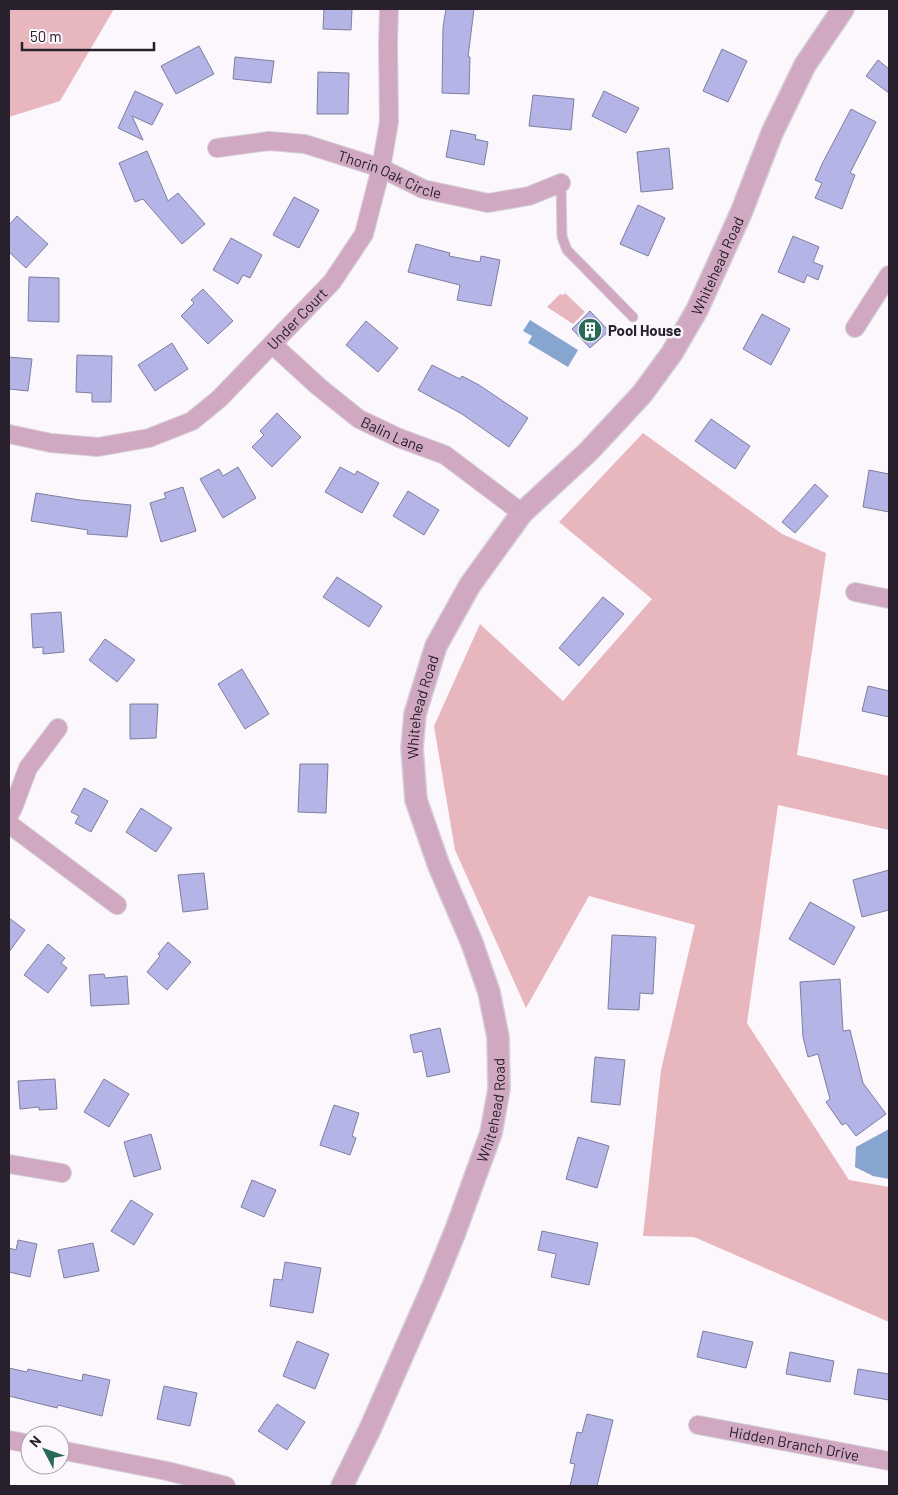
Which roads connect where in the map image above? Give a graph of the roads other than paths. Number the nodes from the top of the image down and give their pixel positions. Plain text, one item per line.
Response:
1 (389, 9) edge
2 (843, 9) edge
3 (217, 148) dead end
4 (381, 168) junction
5 (561, 183) joint
6 (889, 275) edge
7 (633, 317) dead end
8 (855, 328) dead end
9 (272, 344) junction
10 (9, 434) edge
11 (522, 513) junction
12 (855, 592) dead end
13 (889, 599) edge
14 (58, 728) dead end
15 (9, 815) edge
16 (9, 824) edge
17 (117, 905) dead end
18 (9, 1164) edge
19 (62, 1173) dead end
20 (698, 1425) dead end
21 (70, 1452) edge
22 (889, 1461) edge
23 (226, 1486) edge
24 (342, 1486) edge

1 - 4 street, Under Court
2 - 11 street, Whitehead Road
3 - 4 street, Thorin Oak Circle
4 - 5 street, Thorin Oak Circle
4 - 9 street, Under Court
5 - 7 lane
6 - 8 street
9 - 10 street, Under Court
9 - 11 street, Balin Lane
11 - 24 street, Whitehead Road
12 - 13 street
14 - 15 street
16 - 17 street
18 - 19 street
20 - 22 street, Hidden Branch Drive
21 - 23 street

